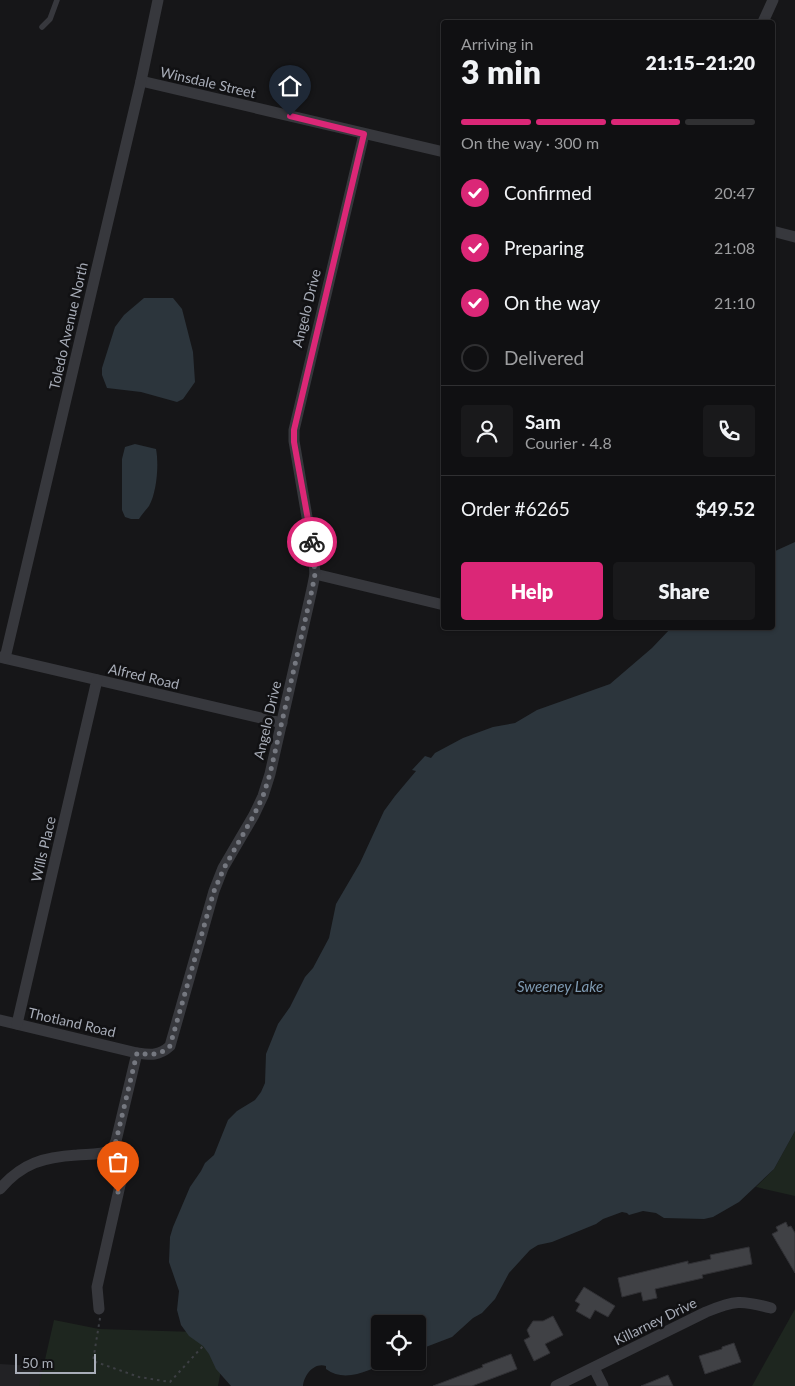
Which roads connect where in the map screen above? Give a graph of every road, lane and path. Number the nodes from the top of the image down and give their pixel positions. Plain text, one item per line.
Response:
1 (56, 0) edge
2 (158, 0) edge
3 (773, 0) edge
4 (764, 20) edge
5 (42, 27) dead end
6 (141, 81) junction
7 (364, 134) junction
8 (441, 151) edge
9 (775, 232) edge
10 (795, 237) edge
11 (315, 574) junction
12 (441, 605) edge
13 (3, 658) edge
14 (97, 680) junction
15 (282, 723) junction
16 (0, 1020) edge
17 (18, 1024) junction
18 (137, 1053) junction
19 (112, 1150) junction
20 (0, 1189) edge
21 (99, 1308) joint
22 (771, 1308) dead end
23 (203, 1346) dead end
24 (594, 1368) junction
25 (556, 1386) edge
26 (603, 1386) edge

1 - 5 lane
2 - 6 street, Toledo Avenue North
3 - 4 street
6 - 7 street, Winsdale Street
6 - 13 street, Toledo Avenue North
7 - 8 street, Winsdale Street
7 - 11 street, Angelo Drive
9 - 10 street
11 - 12 street
11 - 15 street, Angelo Drive
13 - 14 street, Alfred Road
14 - 15 street, Alfred Road
14 - 17 street, Wills Place
15 - 18 street, Angelo Drive
16 - 17 street, Thotland Road
17 - 18 street, Thotland Road
18 - 19 street
19 - 20 street
19 - 21 street
21 - 23 path
22 - 24 street, Killarney Drive
24 - 25 street, Killarney Drive
24 - 26 street

